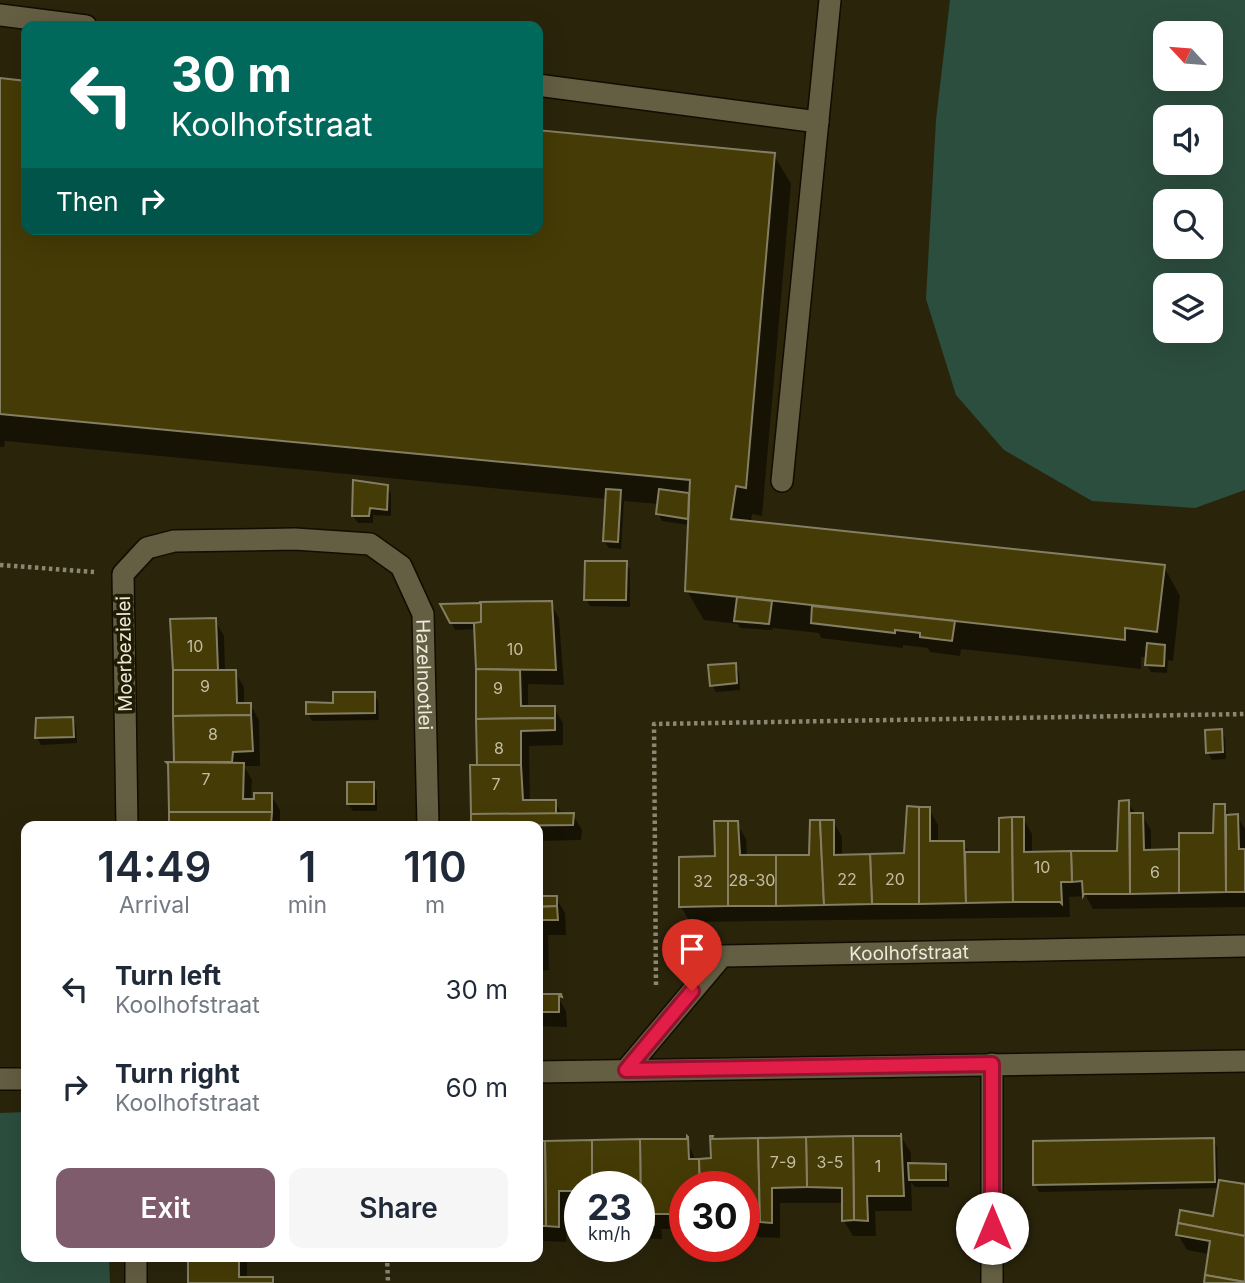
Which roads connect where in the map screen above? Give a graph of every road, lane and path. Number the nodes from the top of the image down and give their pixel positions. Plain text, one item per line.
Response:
1 (830, 0) edge
2 (0, 15) edge
3 (47, 21) edge
4 (543, 86) edge
5 (818, 121) junction
6 (782, 481) dead end
7 (370, 544) joint
8 (0, 565) edge
9 (123, 574) junction
10 (1245, 714) edge
11 (127, 821) edge
12 (428, 821) edge
13 (1245, 946) edge
14 (662, 1027) junction
15 (1245, 1061) edge
16 (992, 1064) junction
17 (626, 1070) junction
18 (543, 1072) edge
19 (0, 1079) edge
20 (21, 1079) edge
21 (136, 1262) edge
22 (387, 1262) edge
23 (136, 1283) edge
24 (388, 1283) edge
25 (992, 1283) edge

1 - 5 street
2 - 3 street
4 - 5 street
5 - 6 street
7 - 9 street, Moerbezielei
7 - 12 street, Hazelnootlei
8 - 9 path
9 - 11 street, Moerbezielei
10 - 14 path
13 - 14 street, Koolhofstraat
14 - 17 street, Koolhofstraat
15 - 16 street
16 - 17 street
16 - 25 street
17 - 18 street
19 - 20 street
21 - 23 street
22 - 24 path

